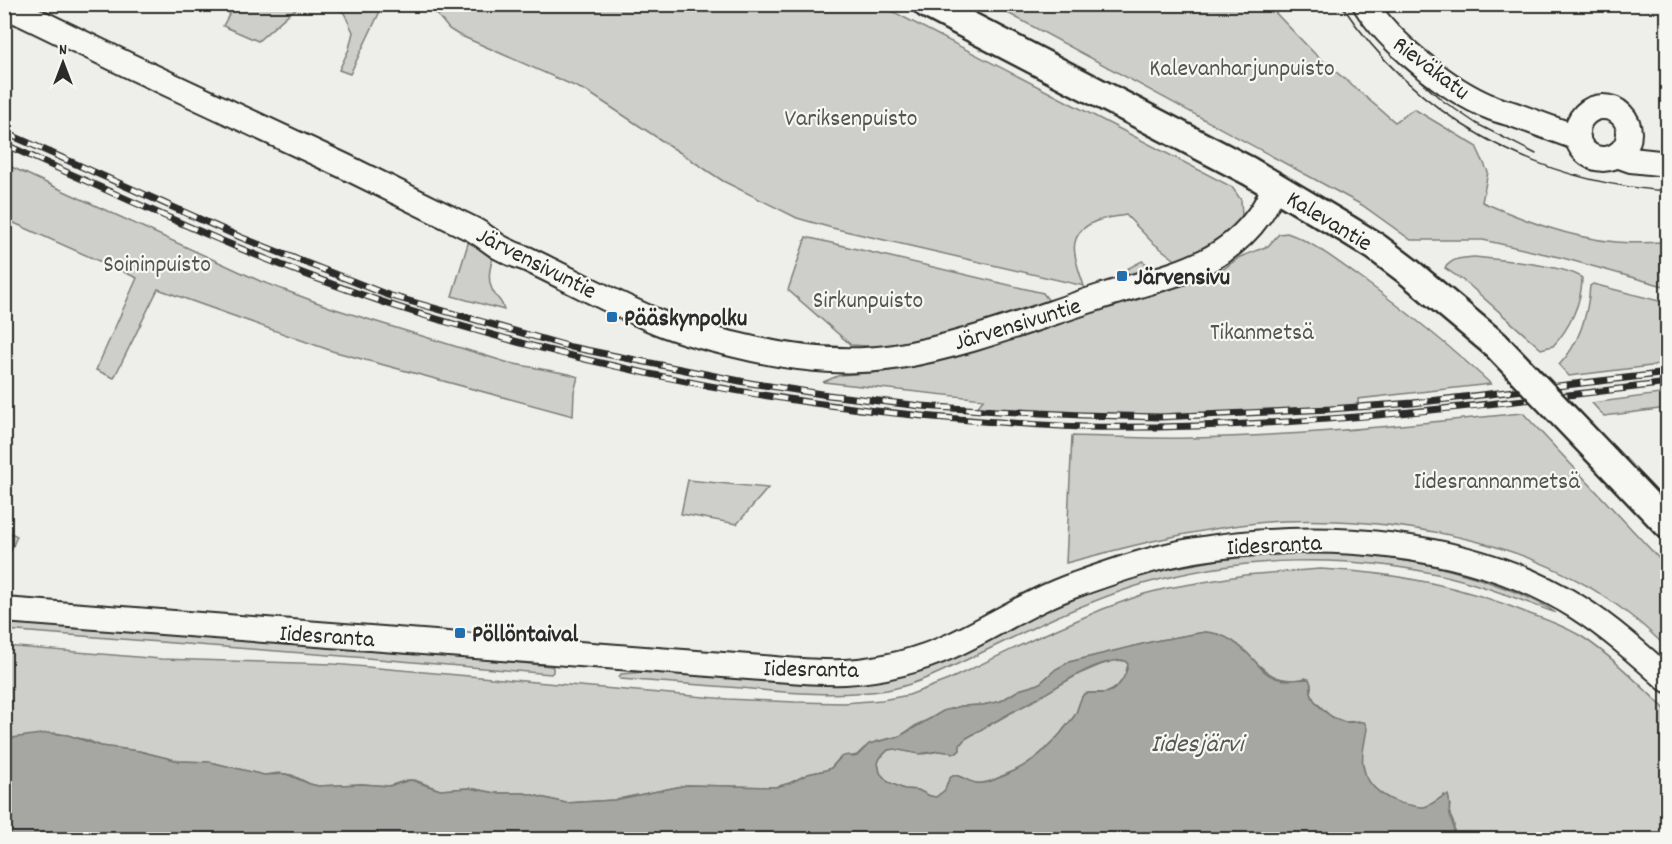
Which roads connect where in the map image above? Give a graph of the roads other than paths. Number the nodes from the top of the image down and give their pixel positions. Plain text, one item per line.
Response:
1 (927, 4) edge
2 (1365, 4) edge
3 (4, 6) edge
4 (1579, 129) junction
5 (1629, 133) junction
6 (1617, 155) junction
7 (1668, 159) edge
8 (1668, 164) edge
9 (1275, 186) junction
10 (1668, 525) edge
11 (4, 610) edge
12 (1668, 680) edge

1 - 9 main road, Kalevantie
2 - 4 main road, Rieväkatu
3 - 9 main road, Järvensivuntie
4 - 5 main road
4 - 6 main road
5 - 6 main road
5 - 7 main road
6 - 8 main road
9 - 10 main road, Kalevantie, bridge
11 - 12 main road, Iidesranta

